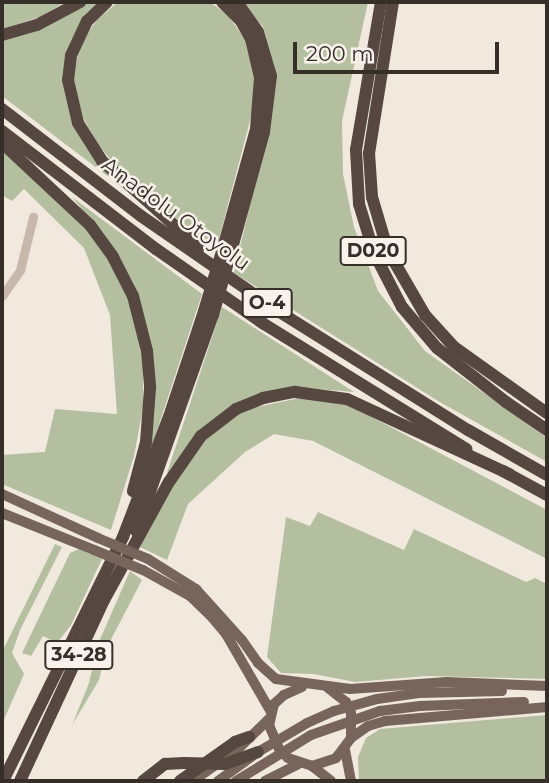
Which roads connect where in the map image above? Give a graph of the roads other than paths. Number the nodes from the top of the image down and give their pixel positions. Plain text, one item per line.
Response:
1 (80, 2) edge
2 (107, 2) edge
3 (222, 2) edge
4 (236, 2) edge
5 (381, 2) edge
6 (393, 2) edge
7 (2, 35) edge
8 (2, 109) edge
9 (2, 131) edge
10 (2, 143) edge
11 (33, 217) dead end
12 (227, 250) junction
13 (241, 285) junction
14 (2, 296) edge
15 (209, 313) junction
16 (547, 413) edge
17 (547, 430) edge
18 (509, 474) junction
19 (547, 475) edge
20 (2, 494) edge
21 (547, 495) edge
22 (2, 513) edge
23 (102, 577) junction
24 (116, 580) junction
25 (313, 685) junction
26 (325, 687) junction
27 (547, 688) edge
28 (547, 705) edge
29 (270, 715) junction
30 (249, 737) junction
31 (351, 738) junction
32 (345, 750) junction
33 (258, 752) junction
34 (269, 760) junction
35 (298, 764) junction
36 (312, 766) junction
37 (3, 781) edge
38 (20, 781) edge
39 (143, 781) edge
40 (180, 781) edge
41 (193, 781) edge
42 (218, 781) edge
43 (236, 781) edge
44 (242, 781) edge
45 (265, 781) edge
46 (331, 781) edge
47 (351, 781) edge

1 - 7 highway
2 - 13 highway
3 - 12 highway
4 - 12 highway
5 - 17 highway, D020
6 - 16 highway, D020
8 - 13 highway, Anadolu Otoyolu / O-4
9 - 18 highway, Anadolu Otoyolu / O-4
10 - 23 highway
11 - 14 street
12 - 15 highway, bridge
13 - 19 highway, Anadolu Otoyolu / O-4
15 - 23 highway
15 - 24 highway
18 - 21 highway, Anadolu Otoyolu / O-4
18 - 24 highway
20 - 25 main road, bridge
22 - 29 main road, bridge
23 - 37 highway, 34-28
24 - 38 highway, 34-28
25 - 26 main road
25 - 29 main road
26 - 27 main road
26 - 31 main road
27 - 33 main road, bridge
28 - 31 main road
28 - 34 main road, bridge
29 - 30 main road
29 - 35 main road
30 - 40 highway
30 - 41 main road
31 - 32 main road
32 - 36 main road
32 - 47 main road
33 - 39 highway, bridge
33 - 42 main road, bridge
34 - 43 main road, bridge
34 - 44 highway, bridge
35 - 36 main road
35 - 45 main road
36 - 46 main road

